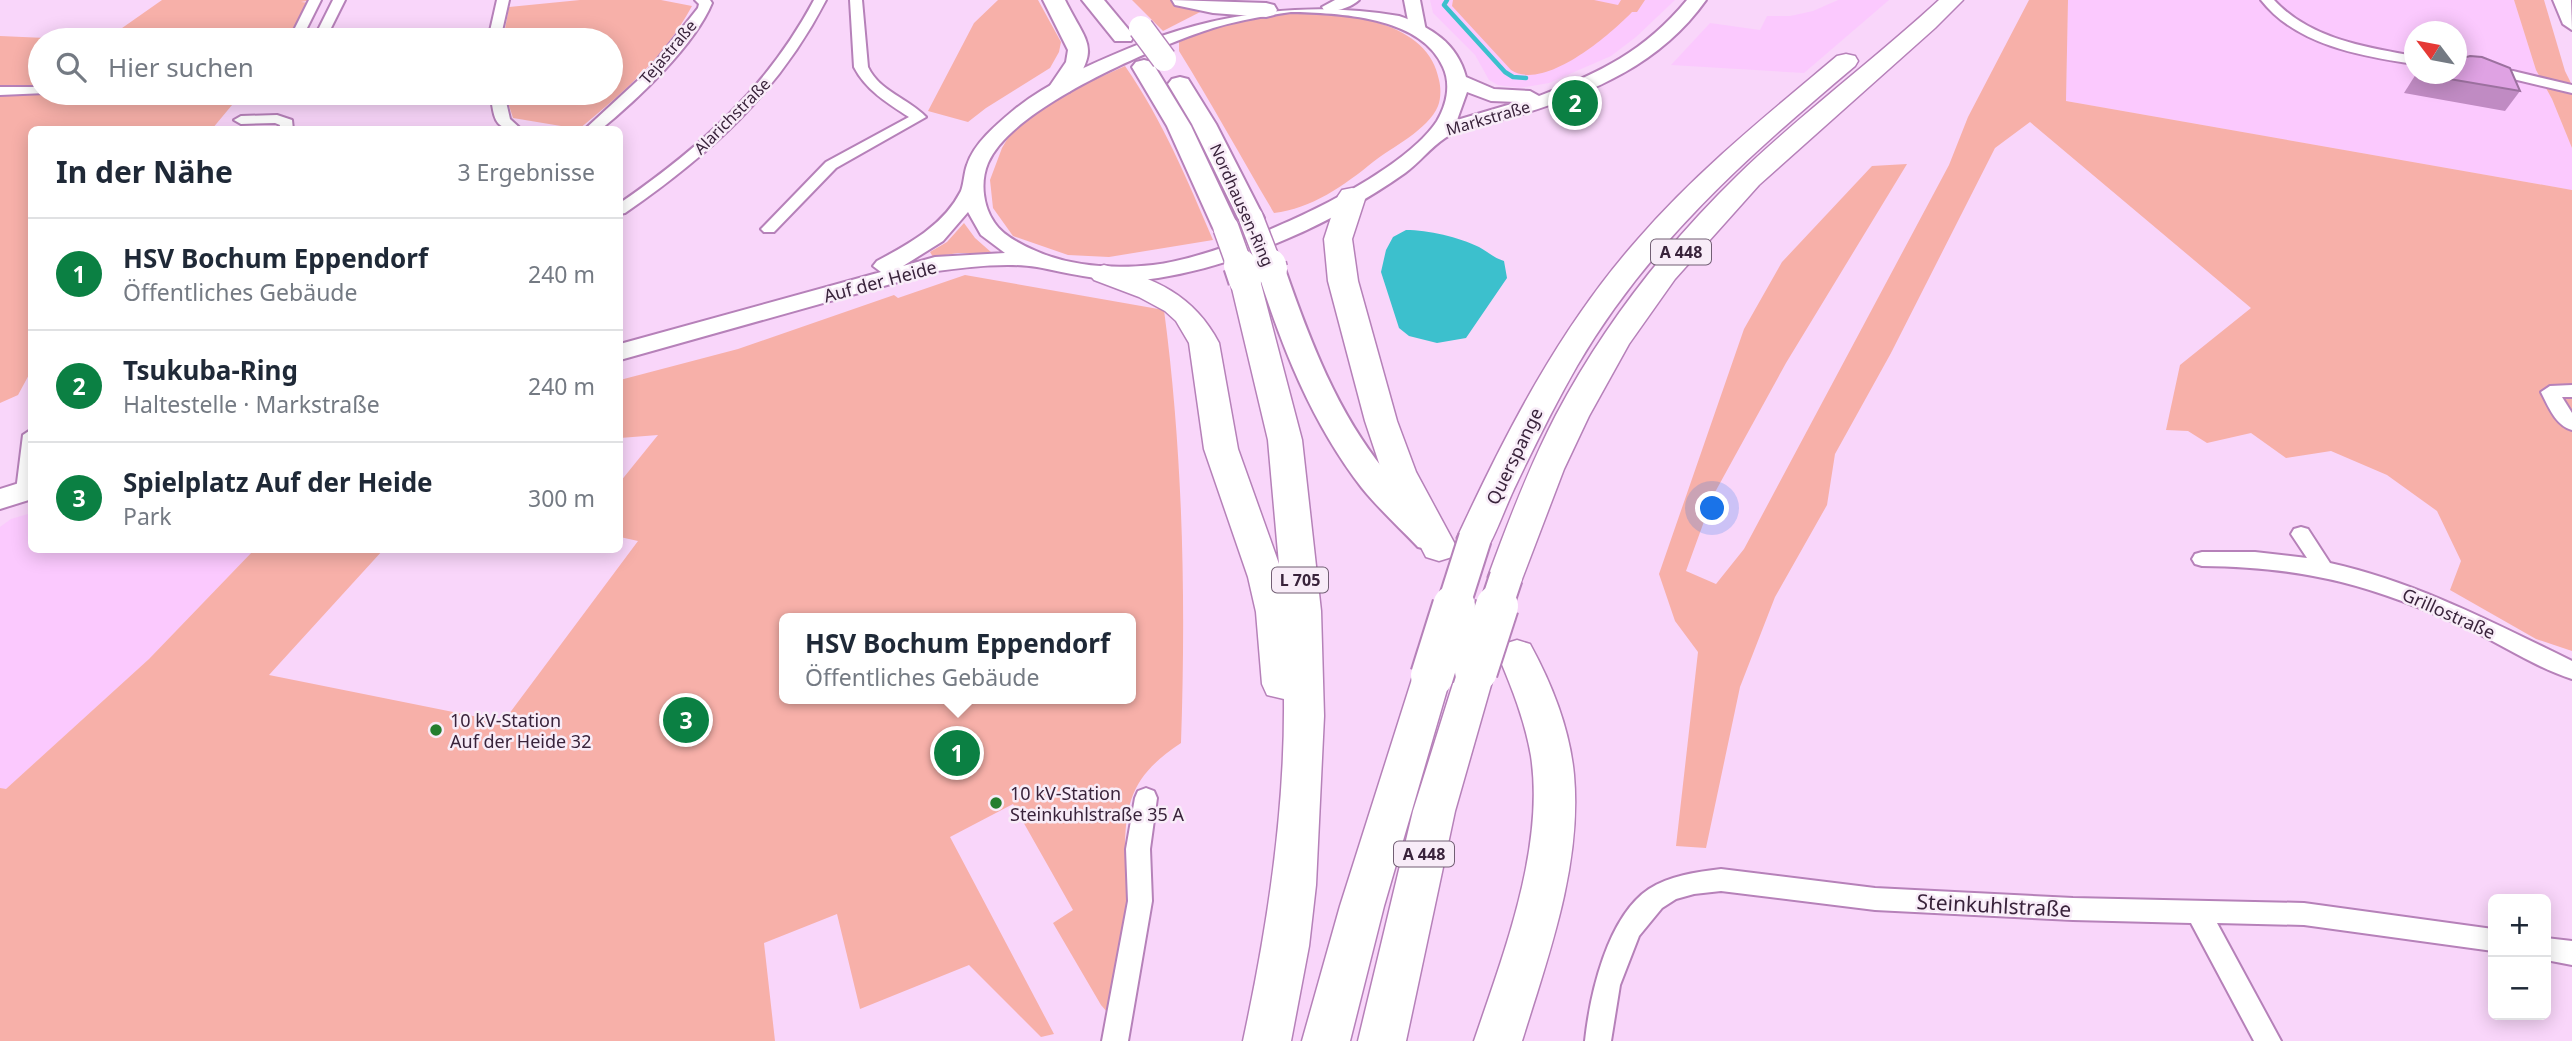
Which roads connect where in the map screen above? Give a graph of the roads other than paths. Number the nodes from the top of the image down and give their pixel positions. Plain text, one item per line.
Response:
1 (315, 0) edge
2 (327, 0) edge
3 (339, 0) edge
4 (503, 0) edge
5 (701, 0) edge
6 (820, 0) edge
7 (856, 0) edge
8 (1054, 0) edge
9 (1093, 0) edge
10 (1116, 0) edge
11 (1183, 0) edge
12 (1350, 0) edge
13 (1412, 0) edge
14 (1697, 0) edge
15 (1918, 0) edge
16 (1952, 0) edge
17 (2267, 0) edge
18 (2563, 0) edge
19 (1329, 7) junction
20 (1266, 10) junction
21 (2572, 24) edge
22 (301, 28) edge
23 (314, 28) edge
24 (325, 28) edge
25 (497, 28) edge
26 (1418, 31) junction
27 (1132, 32) junction
28 (2404, 58) edge
29 (2467, 69) edge
30 (2513, 75) junction
31 (1457, 80) junction
32 (2572, 80) edge
33 (1061, 87) junction
34 (1577, 88) junction
35 (2572, 89) edge
36 (0, 91) edge
37 (28, 91) edge
38 (623, 102) edge
39 (254, 105) edge
40 (499, 105) edge
41 (620, 105) edge
42 (236, 125) edge
43 (287, 126) edge
44 (510, 126) edge
45 (596, 126) edge
46 (1438, 133) junction
47 (972, 190) junction
48 (1352, 196) junction
49 (623, 208) edge
50 (1238, 223) joint
51 (769, 229) dead end
52 (1036, 260) junction
53 (1104, 274) junction
54 (1258, 274) junction
55 (809, 300) junction
56 (623, 351) edge
57 (2572, 391) edge
58 (2572, 424) edge
59 (28, 453) edge
60 (19, 493) edge
61 (2301, 534) dead end
62 (1439, 548) joint
63 (2202, 559) dead end
64 (2322, 566) junction
65 (1517, 655) dead end
66 (2572, 671) edge
67 (1146, 798) dead end
68 (1294, 885) junction
69 (2198, 912) junction
70 (2488, 939) edge
71 (2551, 950) edge
72 (2572, 953) edge
73 (1115, 1041) edge
74 (1267, 1041) edge
75 (1326, 1041) edge
76 (1382, 1041) edge
77 (1498, 1041) edge
78 (1598, 1041) edge
79 (2268, 1041) edge

1 - 22 street
2 - 23 street
3 - 24 street
4 - 25 street
5 - 38 street, Tejastraße
6 - 49 street, Alarichstraße
7 - 51 street
8 - 33 highway
9 - 27 highway, Nordhausen-Ring / L 705
10 - 27 highway, Nordhausen-Ring / L 705
11 - 20 highway
12 - 19 street
13 - 26 street
14 - 34 main road, Markstraße
15 - 75 highway, Querspange / A 448, bridge
16 - 76 highway, Querspange / A 448, bridge
17 - 28 street
18 - 21 main road
19 - 20 main road, Auf der Heide
19 - 26 main road, Auf der Heide
20 - 33 main road, Auf der Heide
26 - 31 main road, Auf der Heide
27 - 50 highway, Nordhausen-Ring / L 705
29 - 30 street
30 - 32 street
30 - 35 street
31 - 34 main road, Markstraße
31 - 46 main road
33 - 47 main road, Auf der Heide
34 - 46 main road, Markstraße
36 - 37 street
39 - 42 street
40 - 44 street
41 - 45 street, Tejastraße
42 - 43 street
46 - 48 main road
47 - 52 main road
47 - 55 main road, Auf der Heide
48 - 53 main road
48 - 62 highway
50 - 54 highway, L 705, bridge
52 - 53 main road
52 - 55 main road, Auf der Heide
53 - 68 highway
54 - 62 highway, Nordhausen-Ring / L 705
54 - 68 highway, L 705
55 - 56 main road, Auf der Heide
57 - 58 street
59 - 60 street
61 - 64 street
63 - 64 street, Grillostraße
64 - 66 street, Grillostraße
65 - 77 highway
67 - 73 street
68 - 74 highway, L 705
69 - 70 street, Steinkuhlstraße
69 - 78 street, Steinkuhlstraße
69 - 79 street
71 - 72 street

